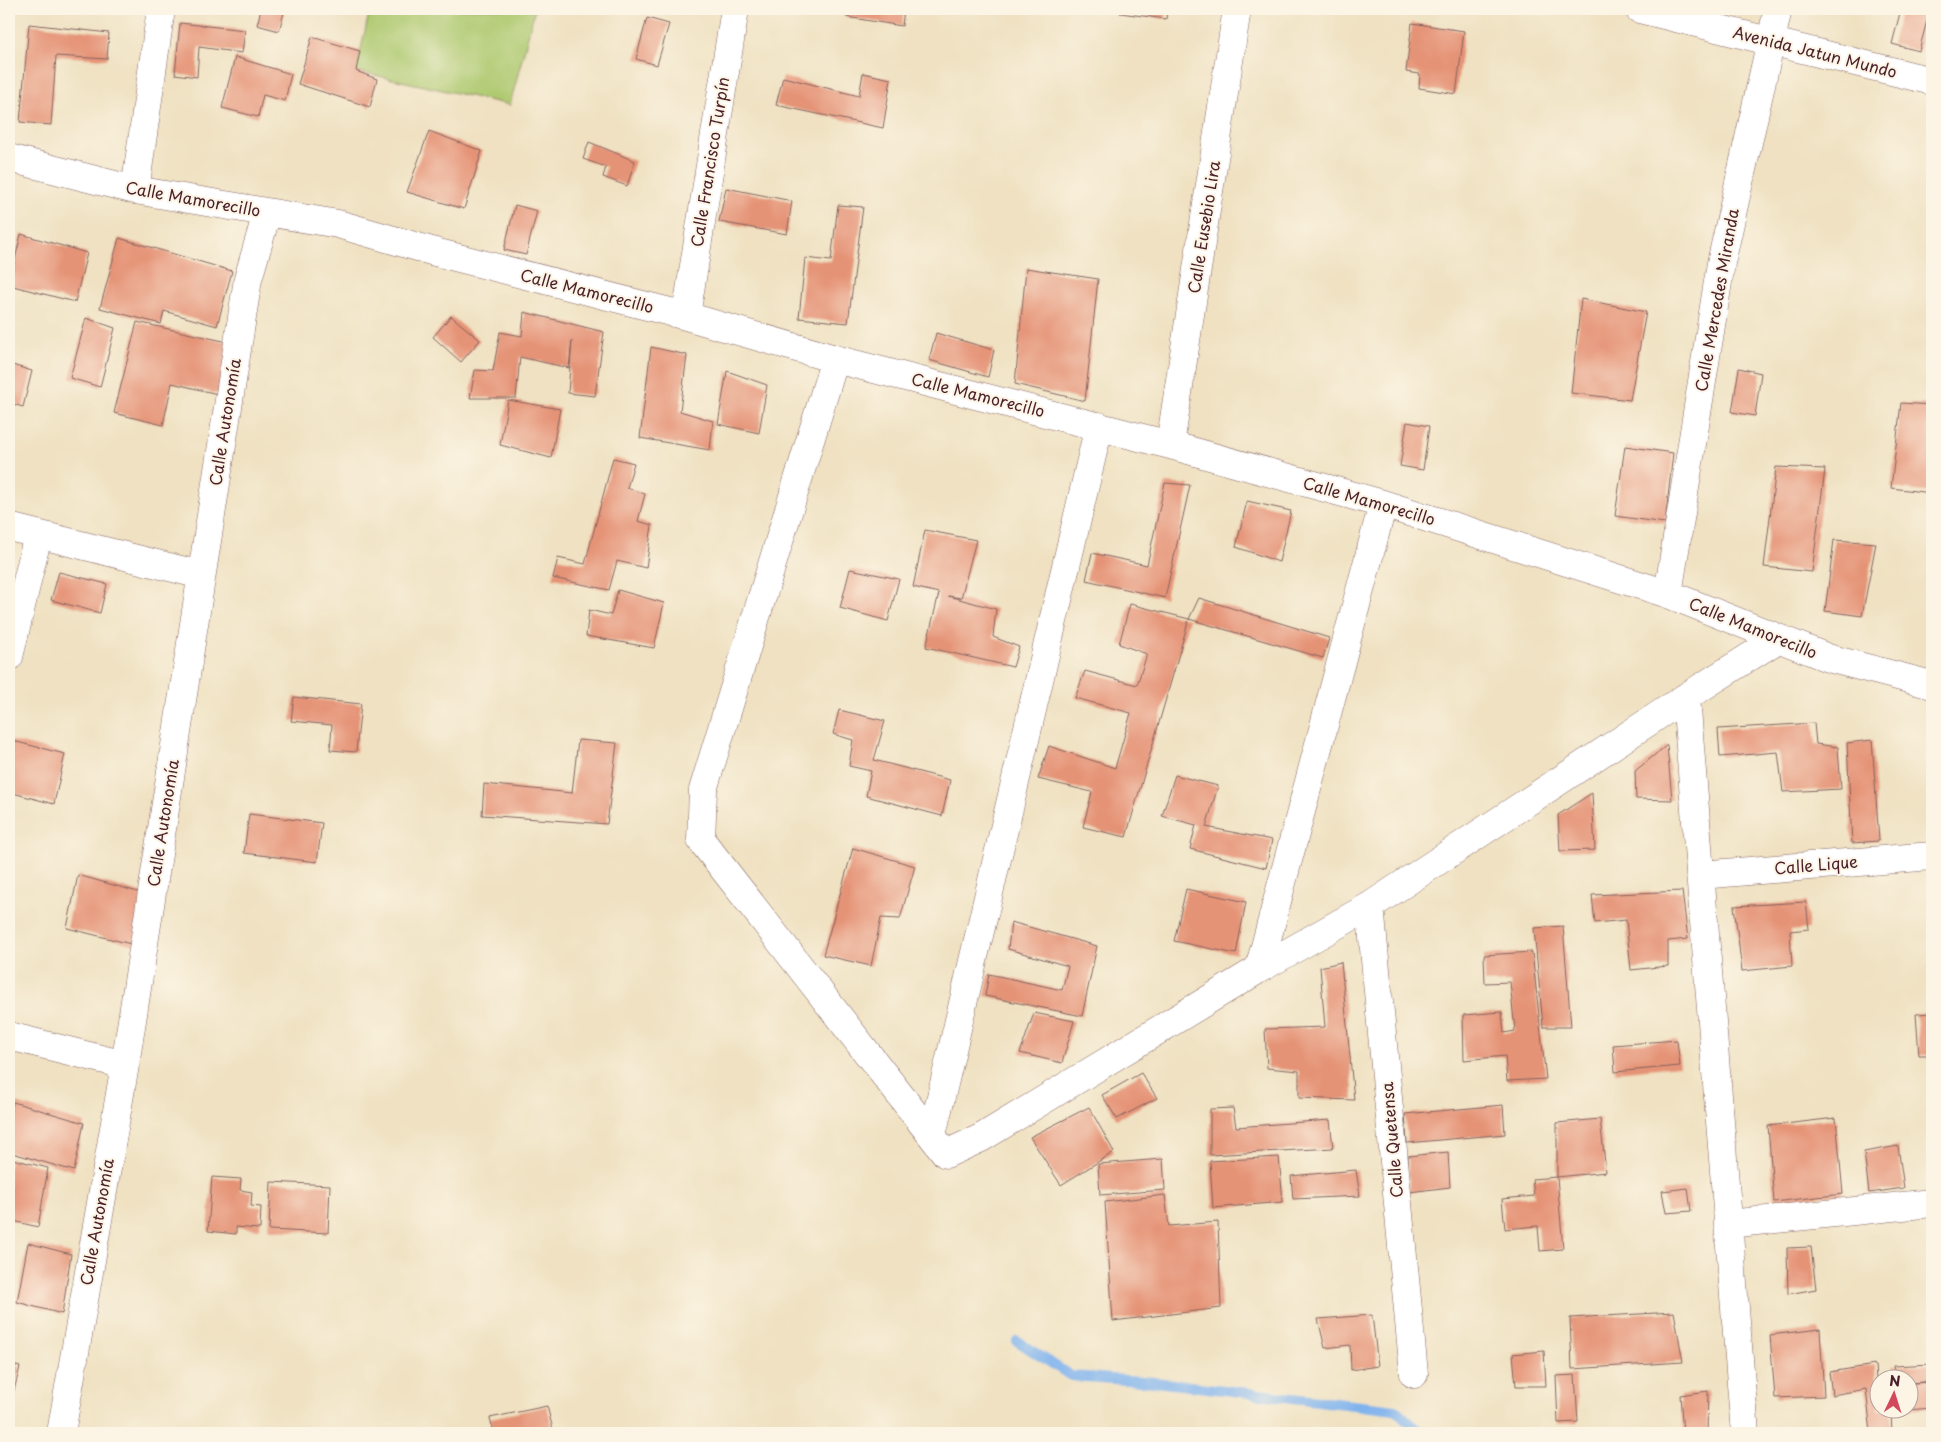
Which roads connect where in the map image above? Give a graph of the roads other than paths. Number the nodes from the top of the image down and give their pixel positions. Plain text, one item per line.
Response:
1 (162, 9) edge
2 (735, 9) edge
3 (1237, 9) edge
4 (1640, 9) edge
5 (1778, 9) edge
6 (1769, 42) junction
7 (1932, 81) edge
8 (9, 158) edge
9 (135, 190) junction
10 (267, 213) junction
11 (686, 316) junction
12 (835, 359) junction
13 (1099, 426) junction
14 (1170, 445) junction
15 (1383, 504) junction
16 (9, 527) edge
17 (38, 534) junction
18 (201, 575) junction
19 (1668, 594) junction
20 (1778, 639) junction
21 (9, 657) edge
22 (1932, 685) edge
23 (1686, 697) junction
24 (1932, 856) edge
25 (1700, 875) junction
26 (1370, 906) junction
27 (1259, 969) junction
28 (9, 1036) edge
29 (124, 1064) junction
30 (932, 1135) junction
31 (1932, 1203) edge
32 (1728, 1224) junction
33 (1414, 1374) dead end
34 (61, 1433) edge
35 (1745, 1433) edge

1 - 9 street
2 - 11 street, Calle Francisco Turpín
3 - 14 street, Calle Eusebio Lira
4 - 6 street, Avenida Jatun Mundo
5 - 6 street, Calle Mercedes Miranda
6 - 7 street, Avenida Jatun Mundo
6 - 19 street, Calle Mercedes Miranda
8 - 9 street, Calle Mamorecillo
9 - 10 street, Calle Mamorecillo
10 - 11 street, Calle Mamorecillo
10 - 18 street, Calle Autonomía
11 - 12 street, Calle Mamorecillo
12 - 13 street, Calle Mamorecillo
12 - 30 street
13 - 14 street, Calle Mamorecillo
13 - 30 street
14 - 15 street, Calle Mamorecillo
15 - 19 street, Calle Mamorecillo
15 - 27 street
16 - 17 street
17 - 18 street
17 - 21 street
18 - 29 street, Calle Autonomía
19 - 20 street, Calle Mamorecillo
20 - 22 street, Calle Mamorecillo
20 - 23 street
23 - 25 street
23 - 26 street
24 - 25 street, Calle Lique
25 - 32 street
26 - 27 street
26 - 33 street, Calle Quetensa
27 - 30 street
28 - 29 street
29 - 34 street, Calle Autonomía
31 - 32 street
32 - 35 street

